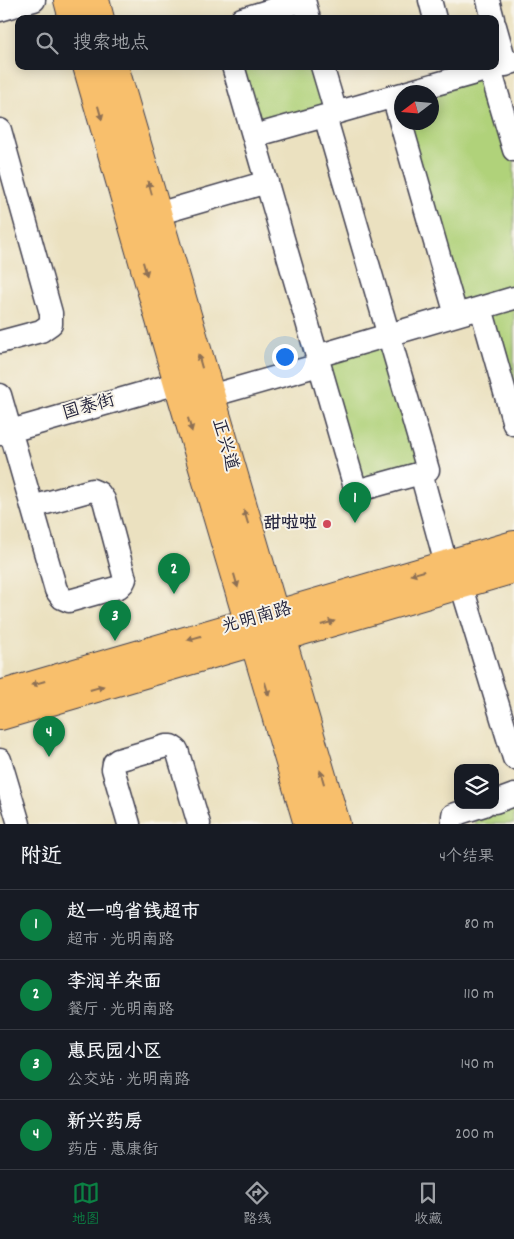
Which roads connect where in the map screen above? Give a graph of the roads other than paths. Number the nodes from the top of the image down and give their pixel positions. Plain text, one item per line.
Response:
1 (34, 0) edge
2 (68, 0) edge
3 (95, 0) edge
4 (430, 0) edge
5 (488, 0) edge
6 (0, 10) edge
7 (73, 15) edge
8 (99, 15) edge
9 (255, 15) edge
10 (308, 15) edge
11 (434, 15) edge
12 (492, 15) edge
13 (499, 43) edge
14 (504, 65) edge
15 (88, 70) edge
16 (115, 70) edge
17 (235, 70) edge
18 (323, 70) edge
19 (471, 70) edge
20 (451, 73) edge
21 (422, 85) edge
22 (394, 96) edge
23 (330, 114) junction
24 (0, 130) edge
25 (410, 130) edge
26 (254, 136) junction
27 (514, 150) edge
28 (267, 182) junction
29 (158, 214) junction
30 (514, 298) edge
31 (481, 308) junction
32 (456, 315) junction
33 (389, 335) junction
34 (0, 342) edge
35 (318, 360) junction
36 (178, 383) junction
37 (0, 395) edge
38 (210, 396) junction
39 (514, 424) edge
40 (5, 432) edge
41 (421, 473) junction
42 (32, 507) junction
43 (514, 545) edge
44 (514, 569) edge
45 (454, 574) junction
46 (278, 625) junction
47 (251, 632) junction
48 (0, 694) edge
49 (0, 716) edge
50 (514, 758) edge
51 (0, 760) edge
52 (514, 796) edge
53 (499, 801) edge
54 (472, 809) edge
55 (18, 824) edge
56 (129, 824) edge
57 (199, 824) edge
58 (308, 824) edge
59 (336, 824) edge
60 (453, 824) edge

1 - 6 street
2 - 7 main road
3 - 8 main road
4 - 11 street
5 - 12 street
9 - 10 street
13 - 14 street
14 - 27 street
15 -> 36 main road, 正兴道
29 -> 16 main road, 正兴道
17 - 26 street
18 - 23 street
19 - 20 street
20 - 21 street
22 - 23 street
23 - 26 street
23 - 33 street
24 - 34 street
25 - 32 street
26 - 28 street
28 - 29 street
28 - 35 street
38 -> 29 main road, 正兴道
30 - 31 street
31 - 32 street
31 - 39 street
32 - 33 street
33 - 35 street
33 - 41 street
35 - 38 street
35 - 41 street
36 - 40 street, 国泰街
36 -> 47 main road, 正兴道
37 - 40 street
46 -> 38 main road, 正兴道
40 - 42 street
41 - 45 street
42 - 42 street
43 - 45 main road, 光明南路
44 - 45 main road, 光明南路
45 - 46 main road, 光明南路
45 - 50 street
46 - 47 main road, 光明南路
59 -> 46 main road, 正兴道
47 -> 48 main road, 光明南路
49 -> 47 main road, 光明南路
47 -> 58 main road, 正兴道
51 - 55 street
52 - 53 street
54 - 60 street
56 - 57 street

